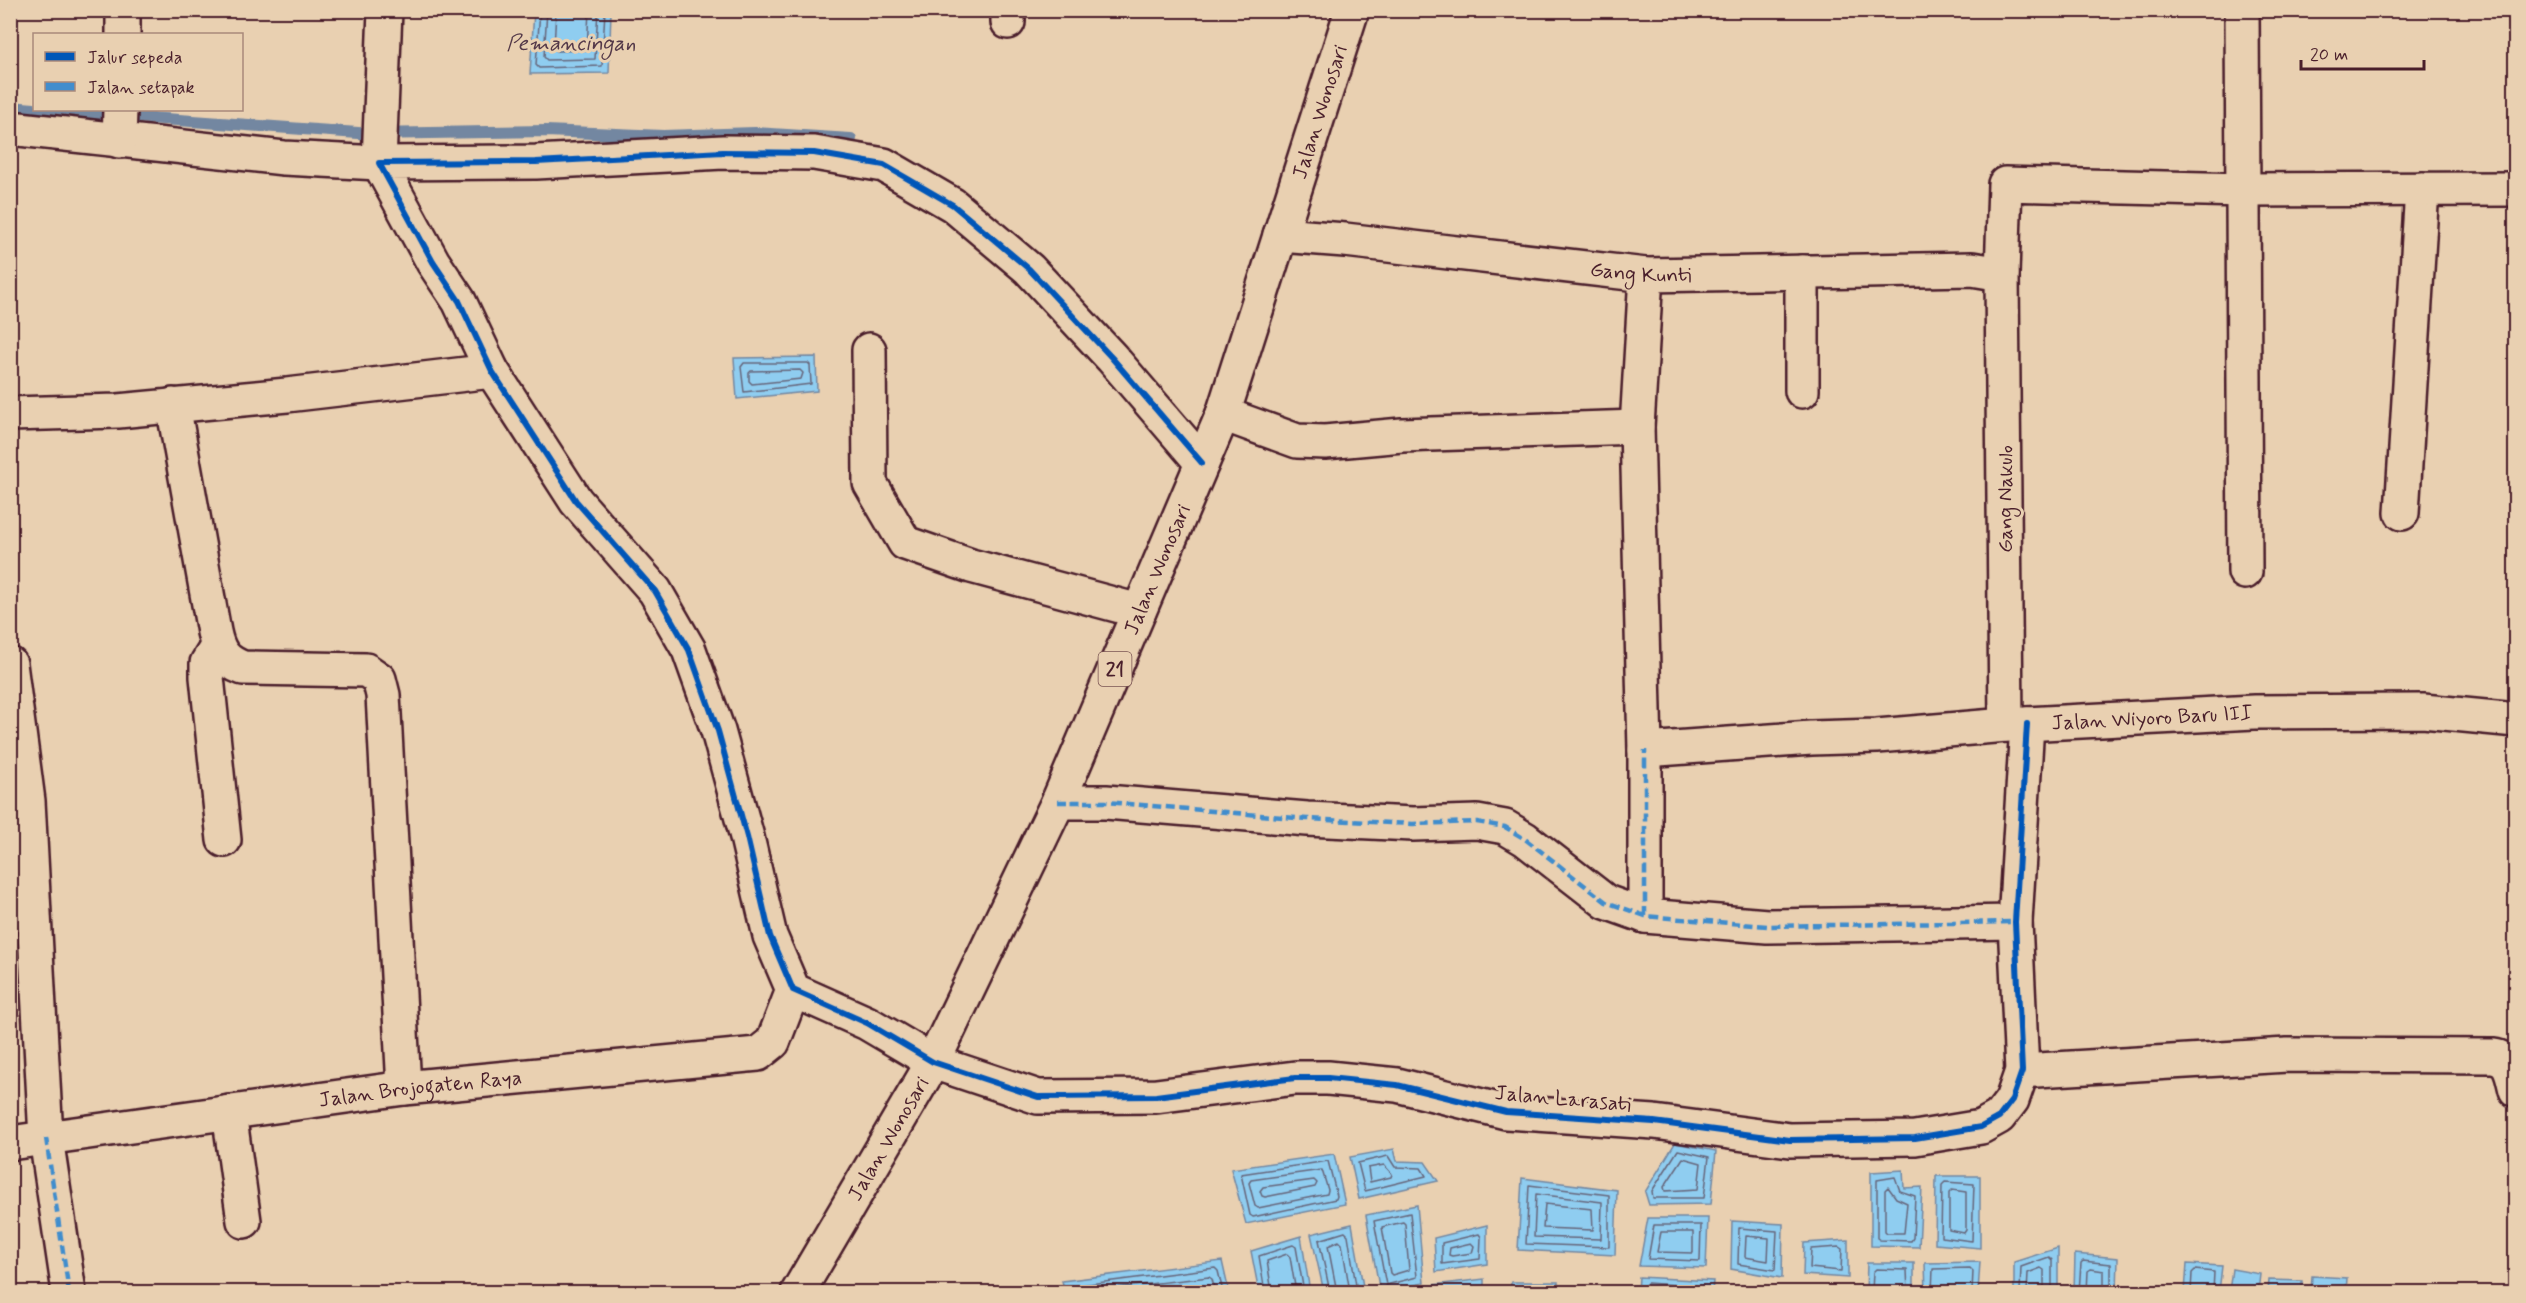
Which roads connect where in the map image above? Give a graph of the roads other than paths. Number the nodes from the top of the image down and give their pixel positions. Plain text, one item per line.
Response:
1 (123, 10) edge
2 (385, 10) edge
3 (1352, 10) edge
4 (2242, 10) edge
5 (123, 33) edge
6 (120, 125) edge
7 (10, 128) edge
8 (379, 143) junction
9 (2422, 189) junction
10 (2516, 189) edge
11 (2244, 190) junction
12 (1280, 236) junction
13 (1802, 272) junction
14 (1646, 274) junction
15 (2002, 274) junction
16 (869, 350) dead end
17 (492, 370) junction
18 (1802, 391) dead end
19 (173, 405) junction
20 (10, 414) edge
21 (1223, 414) junction
22 (1637, 427) junction
23 (1202, 463) junction
24 (2402, 513) dead end
25 (2245, 572) dead end
26 (1139, 611) junction
27 (218, 647) junction
28 (10, 664) edge
29 (2516, 720) edge
30 (2016, 725) junction
31 (1645, 750) junction
32 (1058, 802) junction
33 (224, 840) dead end
34 (1645, 916) junction
35 (2015, 922) junction
36 (793, 990) junction
37 (2508, 1054) edge
38 (933, 1062) junction
39 (2022, 1071) junction
40 (404, 1088) junction
41 (2516, 1090) edge
42 (229, 1113) junction
43 (46, 1138) junction
44 (10, 1143) edge
45 (244, 1221) dead end
46 (69, 1293) edge
47 (798, 1293) edge

1 - 5 main road
2 - 8 main road
3 - 12 main road, Jalan Wonosari / 21
4 - 11 main road
6 - 7 main road
6 - 8 main road
8 - 17 main road
8 - 23 main road
9 - 10 main road
9 - 11 main road
9 - 24 main road
11 - 15 main road, Gang Nakulo
11 - 25 main road
12 - 14 main road, Gang Kunti
12 - 21 main road, Jalan Wonosari / 21
13 - 14 main road, Gang Kunti
13 - 15 main road, Gang Kunti
13 - 18 main road
14 - 22 main road
15 - 30 main road, Gang Nakulo
16 - 26 main road
17 - 19 main road
17 - 36 main road
19 - 20 main road
19 - 27 main road
21 - 22 main road
21 - 23 main road, Jalan Wonosari / 21
22 - 31 main road
23 - 26 main road, Jalan Wonosari / 21
26 - 32 main road, Jalan Wonosari / 21
27 - 33 main road
27 - 40 main road
28 - 43 main road
29 - 30 main road, Jalan Wiyoro Baru III
30 - 31 main road, Jalan Wiyoro Baru III
30 - 35 main road, Gang Nakulo
31 - 34 main road
32 - 34 main road
32 - 38 main road, Jalan Wonosari / 21
34 - 35 main road
35 - 39 main road, Gang Nakulo
36 - 38 main road, Jalan Larasati
36 - 40 main road, Jalan Brojogaten Raya
37 - 39 main road
37 - 41 main road
38 - 39 main road, Jalan Larasati
38 - 47 main road, Jalan Wonosari / 21
40 - 42 main road, Jalan Brojogaten Raya
42 - 43 main road, Jalan Brojogaten Raya
42 - 45 main road
43 - 44 main road, Jalan Brojogaten Raya
43 - 46 main road

